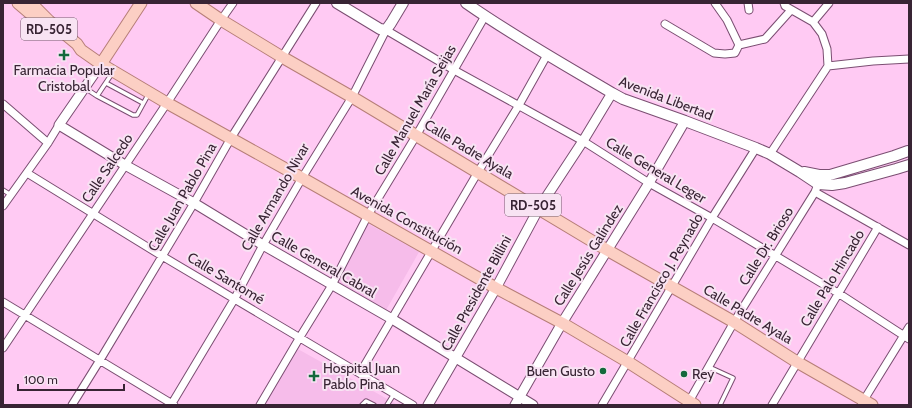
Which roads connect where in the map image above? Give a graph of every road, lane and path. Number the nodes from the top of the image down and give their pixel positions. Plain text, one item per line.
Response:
1 (18, 3) edge
2 (31, 3) edge
3 (141, 3) edge
4 (196, 3) edge
5 (233, 3) edge
6 (316, 3) edge
7 (337, 3) edge
8 (403, 3) edge
9 (466, 3) edge
10 (715, 3) edge
11 (784, 3) edge
12 (829, 3) edge
13 (791, 10) junction
14 (484, 16) junction
15 (221, 20) junction
16 (813, 22) junction
17 (665, 24) dead end
18 (386, 30) junction
19 (740, 45) junction
20 (81, 50) junction
21 (547, 55) junction
22 (282, 58) junction
23 (909, 60) edge
24 (101, 64) junction
25 (828, 66) junction
26 (454, 70) junction
27 (113, 71) junction
28 (106, 83) junction
29 (84, 88) junction
30 (149, 92) junction
31 (612, 93) junction
32 (97, 96) junction
33 (352, 97) junction
34 (143, 103) junction
35 (168, 103) junction
36 (3, 104) edge
37 (519, 105) junction
38 (685, 121) junction
39 (59, 125) junction
40 (416, 136) junction
41 (231, 138) junction
42 (583, 141) junction
43 (48, 143) junction
44 (756, 148) junction
45 (909, 153) edge
46 (770, 154) junction
47 (125, 165) junction
48 (909, 165) edge
49 (478, 172) junction
50 (800, 172) junction
51 (27, 173) junction
52 (302, 178) junction
53 (649, 183) junction
54 (817, 188) junction
55 (3, 190) edge
56 (11, 195) junction
57 (194, 204) junction
58 (3, 206) edge
59 (539, 208) junction
60 (93, 213) junction
61 (368, 216) junction
62 (712, 218) junction
63 (878, 227) junction
64 (263, 245) junction
65 (909, 245) edge
66 (607, 250) junction
67 (432, 252) junction
68 (162, 256) junction
69 (776, 256) junction
70 (332, 285) junction
71 (672, 287) junction
72 (496, 288) junction
73 (838, 293) junction
74 (235, 298) junction
75 (3, 302) edge
76 (24, 316) junction
77 (392, 319) junction
78 (734, 322) junction
79 (562, 323) junction
80 (909, 327) edge
81 (300, 337) junction
82 (906, 338) edge
83 (3, 348) edge
84 (456, 358) junction
85 (100, 360) junction
86 (628, 362) junction
87 (797, 362) junction
88 (709, 367) junction
89 (360, 373) junction
90 (394, 394) junction
91 (520, 397) junction
92 (866, 403) edge
93 (172, 404) edge
94 (691, 404) edge
95 (72, 405) edge
96 (260, 405) edge
97 (362, 405) edge
98 (374, 405) edge
99 (388, 405) edge
100 (413, 405) edge
101 (428, 405) edge
102 (515, 405) edge
103 (533, 405) edge
104 (602, 405) edge
105 (720, 405) edge
106 (772, 405) edge

1 - 20 main road, RD-505
2 - 20 main road, RD-505
3 - 24 main road
4 - 15 main road, Calle Padre Ayala / RD-505
5 - 15 street, Calle Salcedo
6 - 22 street, Calle Juan Pablo Pina
7 - 18 main road
8 - 18 main road, Calle Armando Nivar
9 - 14 main road, Avenida Libertad
10 - 19 street
11 - 13 street
12 - 16 street
13 - 16 street
13 - 19 street
14 - 21 main road, Avenida Libertad
14 - 26 street, Calle Manuel María Seijas
15 - 22 main road, Calle Padre Ayala / RD-505
15 - 35 street, Calle Salcedo
16 - 25 street
17 - 19 street
18 - 26 street, Calle General Leger
18 - 33 street, Calle Armando Nivar
20 - 24 main road, RD-505
21 - 31 main road, Avenida Libertad
21 - 37 street
22 - 33 main road, Calle Padre Ayala / RD-505
22 - 41 street, Calle Juan Pablo Pina
23 - 25 street
24 - 27 main road, Avenida Constitución / RD-505
24 - 29 street
25 - 46 street
26 - 37 street, Calle General Leger
26 - 40 street, Calle Manuel María Seijas
27 - 28 lane
27 - 30 main road, Avenida Constitución / RD-505
28 - 32 lane
28 - 34 lane
29 - 32 lane
29 - 39 street
30 - 34 lane
30 - 35 main road, Avenida Constitución / RD-505
31 - 38 main road, Avenida Libertad
31 - 42 street, Calle Presidente Billini
32 - 34 lane
33 - 40 main road, Calle Padre Ayala / RD-505
33 - 52 street, Calle Armando Nivar
35 - 41 main road, Avenida Constitución / RD-505
35 - 47 street, Calle Salcedo
36 - 43 street
37 - 42 street, Calle General Leger
37 - 49 street
38 - 44 main road, Avenida Libertad
38 - 53 street, Calle Jesús Galíndez
39 - 43 street
39 - 47 street, Calle General Cabral
40 - 49 main road, Calle Padre Ayala / RD-505
40 - 61 street, Calle Manuel María Seijas
41 - 52 main road, Avenida Constitución / RD-505
41 - 57 street, Calle Juan Pablo Pina
42 - 53 street, Calle General Leger
42 - 59 street, Calle Presidente Billini
43 - 51 street
44 - 46 main road, Avenida Libertad
44 - 62 street, Calle Francisco J. Peynado
45 - 50 main road, Avenida Libertad
46 - 50 main road, Avenida Libertad
47 - 57 street, Calle General Cabral
47 - 60 street, Calle Salcedo
48 - 54 main road
49 - 59 main road, Calle Padre Ayala / RD-505
49 - 67 street
50 - 54 main road, Avenida Libertad
51 - 56 street
51 - 60 street, Calle Santomé
52 - 61 main road, Avenida Constitución / RD-505
52 - 64 street, Calle Armando Nivar
53 - 62 street, Calle General Leger
53 - 66 street, Calle Jesús Galíndez
54 - 63 street
54 - 69 street, Calle Dr. Brioso
55 - 56 lane
56 - 58 street
57 - 64 street, Calle General Cabral
57 - 68 street, Calle Juan Pablo Pina
59 - 66 main road, Calle Padre Ayala / RD-505
59 - 72 street, Calle Presidente Billini
60 - 68 street, Calle Santomé
60 - 76 street, Calle Salcedo
61 - 67 main road, Avenida Constitución / RD-505
61 - 70 street, Calle Manuel María Seijas
62 - 69 street, Calle General Leger
62 - 71 street, Calle Francisco J. Peynado
63 - 65 street
63 - 73 street, Calle Palo Hincado
64 - 70 street, Calle General Cabral
64 - 74 street, Calle Armando Nivar
66 - 71 main road, Calle Padre Ayala / RD-505
66 - 79 street, Calle Jesús Galíndez
67 - 72 main road, Avenida Constitución / RD-505
67 - 77 street
68 - 74 street, Calle Santomé
68 - 85 street, Calle Juan Pablo Pina
69 - 73 street, Calle General Leger
69 - 78 street, Calle Dr. Brioso
70 - 77 street, Calle General Cabral
70 - 81 street, Calle Manuel María Seijas
71 - 78 main road, Calle Padre Ayala / RD-505
71 - 86 street, Calle Francisco J. Peynado
72 - 79 main road, Avenida Constitución / RD-505
72 - 84 street, Calle Presidente Billini
73 - 82 street, Calle General Leger
73 - 87 street, Calle Palo Hincado
74 - 81 street, Calle Santomé
74 - 93 street, Calle Armando Nivar
75 - 76 street
76 - 83 street, Calle Salcedo
76 - 85 street
77 - 84 street, Calle General Cabral
77 - 89 street
78 - 87 main road, Calle Padre Ayala / RD-505
78 - 88 street, Calle Dr. Brioso
79 - 86 main road, Avenida Constitución / RD-505
79 - 91 street, Calle Jesús Galíndez
80 - 82 street
81 - 89 street, Calle Santomé
81 - 96 street, Calle Manuel María Seijas
82 - 92 street
84 - 91 street, Calle General Cabral
84 - 101 street, Calle Presidente Billini
85 - 93 street
85 - 95 street, Calle Juan Pablo Pina
86 - 94 main road, Avenida Constitución / RD-505
86 - 104 street, Calle Francisco J. Peynado
87 - 92 main road, Calle Padre Ayala / RD-505
87 - 106 street, Calle Palo Hincado
88 - 94 street, Calle Dr. Brioso
88 - 105 lane
89 - 90 street, Calle Santomé
90 - 99 lane
90 - 100 street, Calle Santomé
91 - 102 street, Calle Jesús Galíndez
91 - 103 street, Calle General Cabral
97 - 98 lane

